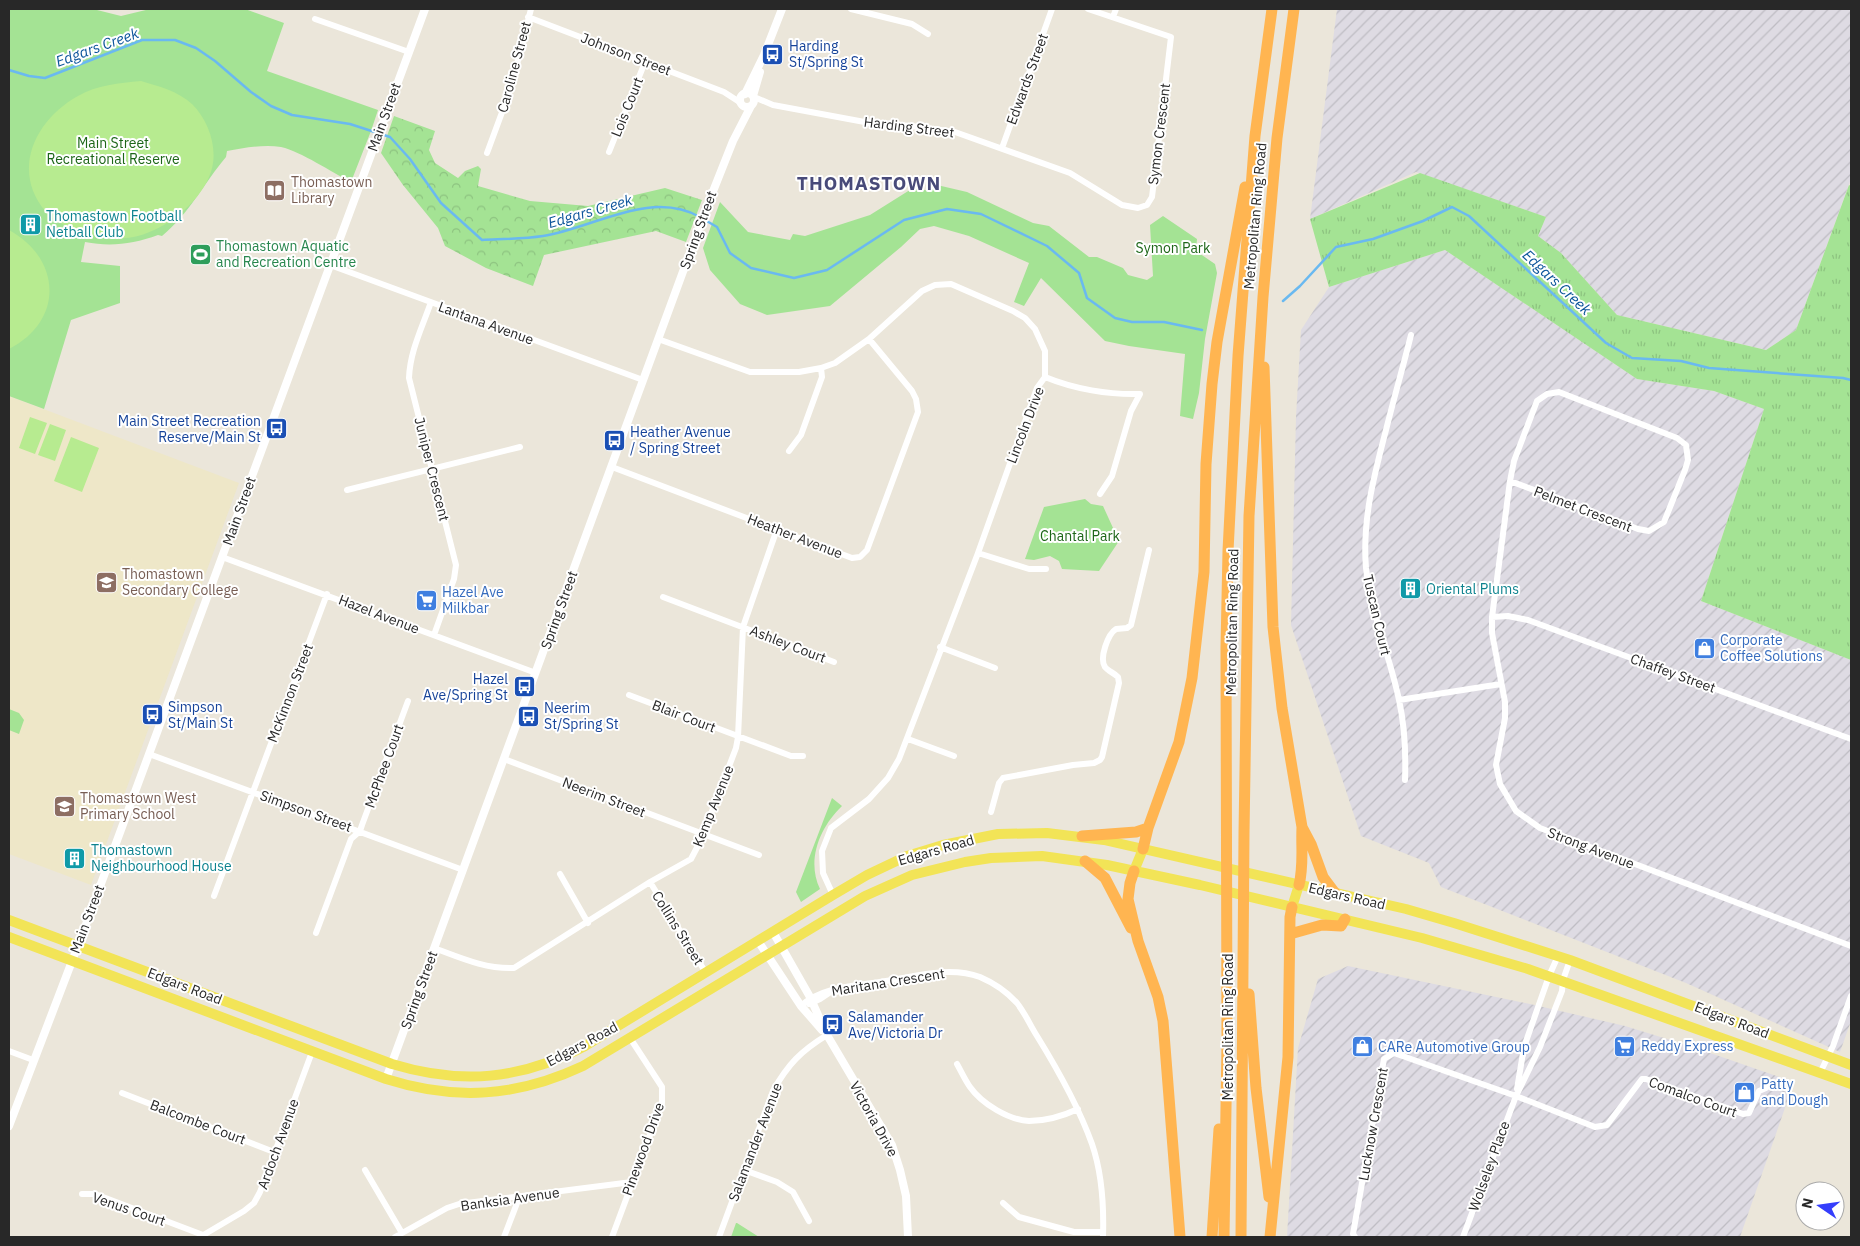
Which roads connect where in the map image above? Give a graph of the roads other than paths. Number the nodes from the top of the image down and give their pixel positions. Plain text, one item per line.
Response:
1 (425, 9) edge
2 (531, 9) edge
3 (782, 9) edge
4 (851, 9) edge
5 (1052, 9) edge
6 (1088, 9) edge
7 (1116, 9) edge
8 (1272, 9) edge
9 (1294, 9) edge
10 (528, 17) junction
11 (1113, 17) junction
12 (315, 19) dead end
13 (928, 34) dead end
14 (409, 52) junction
15 (645, 62) junction
16 (724, 92) junction
17 (750, 99) junction
18 (741, 104) junction
19 (1255, 136) junction
20 (732, 140) junction
21 (1002, 148) junction
22 (609, 152) dead end
23 (487, 153) dead end
24 (1070, 173) joint
25 (330, 265) junction
26 (1263, 297) junction
27 (431, 302) junction
28 (1411, 335) dead end
29 (658, 339) junction
30 (869, 339) junction
31 (821, 368) junction
32 (1045, 377) junction
33 (643, 380) junction
34 (1547, 394) joint
35 (520, 447) dead end
36 (789, 451) dead end
37 (612, 468) junction
38 (433, 469) junction
39 (1510, 481) junction
40 (347, 490) dead end
41 (1100, 494) dead end
42 (777, 529) junction
43 (1149, 550) dead end
44 (978, 553) junction
45 (222, 557) junction
46 (1046, 569) dead end
47 (327, 594) junction
48 (663, 597) dead end
49 (1492, 617) junction
50 (743, 627) junction
51 (434, 635) junction
52 (940, 648) junction
53 (834, 662) dead end
54 (995, 668) dead end
55 (536, 673) junction
56 (1501, 684) junction
57 (629, 695) dead end
58 (1399, 700) junction
59 (408, 701) dead end
60 (738, 737) junction
61 (908, 739) junction
62 (1851, 739) edge
63 (149, 754) junction
64 (803, 756) dead end
65 (954, 756) dead end
66 (504, 759) junction
67 (1405, 780) dead end
68 (252, 791) junction
69 (991, 812) dead end
70 (1302, 827) junction
71 (1148, 828) junction
72 (360, 831) junction
73 (704, 834) junction
74 (1082, 836) junction
75 (1143, 849) junction
76 (759, 855) dead end
77 (1085, 861) junction
78 (463, 870) junction
79 (1134, 871) junction
80 (560, 874) dead end
81 (650, 882) junction
82 (1299, 885) junction
83 (1335, 893) junction
84 (832, 895) junction
85 (214, 896) dead end
86 (1292, 907) junction
87 (1345, 919) junction
88 (9, 920) edge
89 (588, 922) junction
90 (773, 932) junction
91 (316, 933) dead end
92 (1290, 934) junction
93 (9, 937) edge
94 (758, 940) junction
95 (1138, 941) junction
96 (1243, 943) junction
97 (77, 946) junction
98 (781, 946) junction
99 (1851, 946) edge
100 (434, 948) junction
101 (766, 955) junction
102 (1558, 956) junction
103 (1570, 960) junction
104 (71, 961) junction
105 (706, 973) junction
106 (1549, 976) junction
107 (1563, 980) junction
108 (1851, 996) edge
109 (811, 1000) junction
110 (801, 1006) junction
111 (827, 1035) junction
112 (630, 1038) junction
113 (1227, 1044) junction
114 (9, 1051) edge
115 (312, 1052) junction
116 (1828, 1057) junction
117 (33, 1060) junction
118 (392, 1064) junction
119 (956, 1064) dead end
120 (1851, 1065) edge
121 (1820, 1073) junction
122 (386, 1079) junction
123 (1851, 1084) edge
124 (1766, 1088) dead end
125 (122, 1093) dead end
126 (1516, 1096) junction
127 (1078, 1109) junction
128 (9, 1126) edge
129 (274, 1152) junction
130 (365, 1170) dead end
131 (744, 1170) junction
132 (632, 1182) junction
133 (82, 1194) dead end
134 (519, 1198) junction
135 (1003, 1203) dead end
136 (809, 1221) dead end
137 (402, 1233) junction
138 (1103, 1235) edge
139 (201, 1236) edge
140 (395, 1237) edge
141 (504, 1237) edge
142 (612, 1237) edge
143 (719, 1237) edge
144 (908, 1237) edge
145 (1180, 1237) edge
146 (1212, 1237) edge
147 (1224, 1237) edge
148 (1242, 1237) edge
149 (1271, 1237) edge
150 (1355, 1237) edge
151 (1463, 1237) edge

1 - 14 street, Main Street
2 - 10 street, Caroline Street
3 - 17 street, Spring Street
4 - 13 street
5 - 21 street, Edwards Street
6 - 11 street
7 - 11 street
8 - 19 highway, Metropolitan Ring Road
9 - 26 highway, Metropolitan Ring Road
10 - 15 street, Johnson Street
10 - 23 street, Caroline Street
11 - 24 street, Symon Crescent
12 - 14 street
14 - 25 street, Main Street
15 - 16 street, Johnson Street
15 - 22 street, Lois Court
16 - 17 street, Johnson Street
16 - 18 street, Johnson Street
17 - 18 street
17 - 20 street, Spring Street
17 - 21 street, Harding Street
18 - 20 street, Spring Street
19 - 71 highway
19 - 113 highway, Metropolitan Ring Road
20 - 29 street, Spring Street
21 - 24 street, Harding Street
25 - 27 street, Lantana Avenue
25 - 45 street, Main Street
26 - 70 highway
26 - 96 highway, Metropolitan Ring Road
27 - 33 street, Lantana Avenue
27 - 38 street, Juniper Crescent
28 - 58 street, Tuscan Court
29 - 31 street, Lincoln Drive
29 - 33 street, Spring Street
30 - 31 street, Lincoln Drive
30 - 32 street, Lincoln Drive
30 - 42 street, Heather Avenue
31 - 36 street
32 - 41 street
32 - 44 street, Lincoln Drive
33 - 37 street, Spring Street
34 - 39 street, Strong Avenue
34 - 39 street, Pelmet Crescent
35 - 38 street
37 - 42 street, Heather Avenue
37 - 55 street, Spring Street
38 - 40 street
38 - 51 street, Juniper Crescent
39 - 49 street, Strong Avenue
42 - 50 street, Kemp Avenue
43 - 69 street
44 - 46 street
44 - 52 street, Lincoln Drive
45 - 47 street, Hazel Avenue
45 - 63 street, Main Street
47 - 51 street, Hazel Avenue
47 - 68 street, McKinnon Street
48 - 50 street, Ashley Court
49 - 56 street, Strong Avenue
49 - 62 street, Chaffey Street
50 - 53 street, Ashley Court
50 - 60 street, Kemp Avenue
51 - 55 street, Hazel Avenue
52 - 54 street
52 - 61 street, Lincoln Drive
55 - 66 street, Spring Street
56 - 58 street
56 - 99 street, Strong Avenue
57 - 60 street, Blair Court
58 - 67 street, Tuscan Court
59 - 72 street, McPhee Court
60 - 64 street, Blair Court
60 - 73 street, Kemp Avenue
61 - 65 street
61 - 84 street, Lincoln Drive
63 - 68 street, Simpson Street
63 - 97 street, Main Street
66 - 73 street, Neerim Street
66 - 78 street, Spring Street
68 - 72 street, Simpson Street
68 - 85 street, McKinnon Street
70 - 82 highway
70 - 83 highway
71 - 74 highway
71 - 75 highway
72 - 78 street, Simpson Street
72 - 91 street, McPhee Court
73 - 76 street, Neerim Street
73 - 81 street, Kemp Avenue
74 - 75 main road, Edgars Road
74 - 84 main road, Edgars Road
75 - 79 main road
75 - 82 main road, Edgars Road
77 - 79 main road, Edgars Road
77 - 95 highway
77 - 98 main road, Edgars Road
78 - 100 street, Spring Street
79 - 86 main road, Edgars Road
79 - 95 highway
80 - 89 street
81 - 89 street, Kemp Avenue
81 - 105 street, Collins Street
82 - 83 main road, Edgars Road
82 - 86 main road
83 - 102 main road, Edgars Road
84 - 90 main road, Edgars Road
86 - 87 main road, Edgars Road
86 - 92 highway
87 - 92 highway
87 - 106 main road, Edgars Road
88 - 97 main road, Edgars Road
89 - 100 street, Kemp Avenue
90 - 94 main road, Edgars Road
90 - 98 street, Victoria Drive
92 - 149 highway
93 - 104 main road, Edgars Road
94 - 101 street, Victoria Drive
94 - 105 main road, Edgars Road
95 - 145 highway
96 - 148 highway, Metropolitan Ring Road
96 - 149 highway
97 - 104 street, Main Street
97 - 118 main road, Edgars Road
98 - 101 main road, Edgars Road
98 - 109 street, Victoria Drive
100 - 118 street, Spring Street
101 - 110 street, Victoria Drive
101 - 112 main road, Edgars Road
102 - 103 main road, Edgars Road
102 - 106 street, Wolseley Place
103 - 107 street, Wolseley Place
103 - 116 main road, Edgars Road
104 - 115 main road, Edgars Road
104 - 117 street, Main Street
105 - 118 main road, Edgars Road
106 - 107 main road, Edgars Road
106 - 126 street, Wolseley Place
107 - 121 main road, Edgars Road
107 - 126 street, Wolseley Place
108 - 116 street
109 - 110 street, Maritana Crescent
109 - 111 street, Victoria Drive
109 - 127 street, Maritana Crescent
110 - 111 street, Victoria Drive
111 - 131 street, Salamander Avenue
111 - 144 street, Victoria Drive
112 - 122 main road, Edgars Road
112 - 132 street, Pinewood Drive
113 - 146 highway
113 - 147 highway, Metropolitan Ring Road
114 - 117 street
115 - 122 main road, Edgars Road
115 - 129 street, Ardoch Avenue
116 - 120 main road, Edgars Road
116 - 121 street
117 - 128 street, Main Street
118 - 122 street, Spring Street
119 - 127 street
121 - 123 main road, Edgars Road
124 - 126 street, Comalco Court
125 - 129 street, Balcombe Court
126 - 150 street, Lucknow Crescent
126 - 151 street, Wolseley Place
127 - 138 street, Maritana Crescent
129 - 139 street, Ardoch Avenue
130 - 137 street
131 - 136 street
131 - 143 street, Salamander Avenue
132 - 134 street, Banksia Avenue
132 - 142 street, Pinewood Drive
133 - 139 street, Venus Court
134 - 137 street, Banksia Avenue
134 - 141 street
135 - 138 street
137 - 140 street, Banksia Avenue

